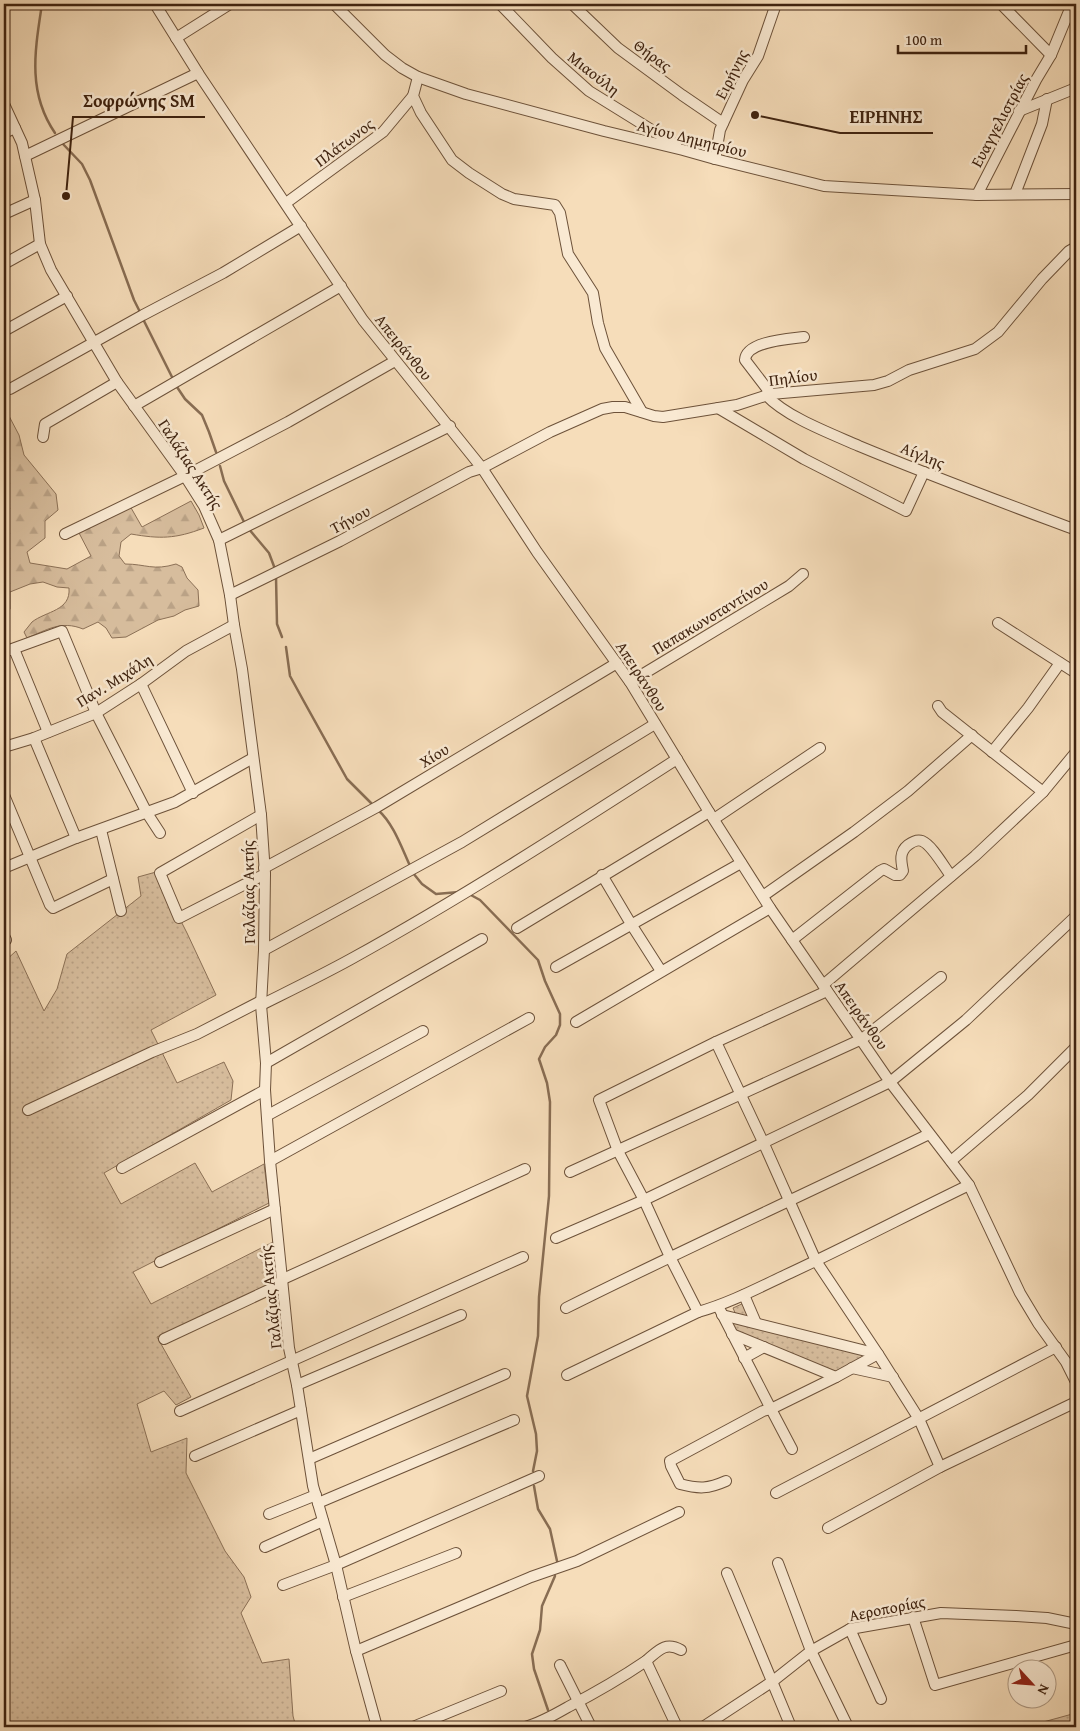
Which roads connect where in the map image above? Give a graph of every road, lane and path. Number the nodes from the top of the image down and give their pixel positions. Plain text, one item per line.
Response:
1 (155, 4) edge
2 (230, 4) edge
3 (334, 4) edge
4 (500, 4) edge
5 (572, 4) edge
6 (776, 4) edge
7 (1001, 4) edge
8 (1072, 4) edge
9 (176, 38) junction
10 (1051, 54) junction
11 (198, 73) junction
12 (418, 78) junction
13 (1076, 88) edge
14 (413, 96) junction
15 (1047, 100) junction
16 (4, 104) edge
17 (1019, 112) junction
18 (724, 123) junction
19 (15, 128) junction
20 (4, 133) edge
21 (683, 150) junction
22 (25, 156) junction
23 (715, 159) junction
24 (1015, 194) junction
25 (1076, 194) edge
26 (977, 195) junction
27 (35, 200) junction
28 (286, 203) junction
29 (4, 214) edge
30 (301, 226) junction
31 (40, 244) junction
32 (1074, 251) edge
33 (4, 264) edge
34 (341, 286) junction
35 (67, 296) junction
36 (4, 331) edge
37 (804, 337) dead end
38 (93, 343) junction
39 (395, 360) junction
40 (117, 382) junction
41 (10, 389) dead end
42 (769, 395) junction
43 (134, 406) junction
44 (718, 408) junction
45 (642, 412) junction
46 (450, 426) junction
47 (43, 437) dead end
48 (482, 468) junction
49 (924, 472) junction
50 (185, 476) junction
51 (1076, 530) edge
52 (65, 534) dead end
53 (219, 540) junction
54 (803, 574) dead end
55 (230, 595) junction
56 (998, 623) dead end
57 (234, 625) junction
58 (9, 651) edge
59 (617, 663) junction
60 (1060, 663) junction
61 (1076, 673) edge
62 (630, 682) junction
63 (141, 684) junction
64 (938, 706) dead end
65 (96, 713) junction
66 (655, 724) junction
67 (48, 732) junction
68 (972, 735) junction
69 (34, 738) junction
70 (4, 748) edge
71 (820, 748) dead end
72 (992, 752) junction
73 (1076, 752) edge
74 (253, 758) junction
75 (677, 759) junction
76 (1043, 792) junction
77 (193, 793) junction
78 (4, 798) edge
79 (147, 813) junction
80 (261, 815) junction
81 (711, 816) junction
82 (101, 830) junction
83 (160, 833) dead end
84 (76, 838) junction
85 (30, 858) junction
86 (741, 863) junction
87 (4, 868) edge
88 (264, 871) junction
89 (602, 875) junction
90 (951, 876) junction
91 (113, 879) junction
92 (763, 896) junction
93 (770, 908) junction
94 (121, 911) dead end
95 (1076, 916) edge
96 (631, 924) junction
97 (517, 928) dead end
98 (482, 939) dead end
99 (792, 940) junction
100 (264, 950) junction
101 (556, 967) dead end
102 (661, 971) junction
103 (941, 977) dead end
104 (825, 988) junction
105 (261, 1003) junction
106 (529, 1018) dead end
107 (576, 1022) dead end
108 (423, 1031) dead end
109 (862, 1039) junction
110 (716, 1042) junction
111 (1076, 1047) edge
112 (266, 1063) junction
113 (890, 1082) junction
114 (265, 1090) junction
115 (741, 1095) junction
116 (28, 1110) dead end
117 (268, 1115) junction
118 (929, 1134) junction
119 (764, 1144) junction
120 (618, 1151) junction
121 (270, 1161) junction
122 (951, 1161) junction
123 (122, 1168) dead end
124 (525, 1169) dead end
125 (570, 1172) dead end
126 (969, 1185) junction
127 (644, 1200) junction
128 (790, 1202) junction
129 (275, 1209) junction
130 (556, 1238) dead end
131 (523, 1257) dead end
132 (670, 1257) junction
133 (816, 1261) junction
134 (160, 1262) dead end
135 (284, 1279) junction
136 (744, 1295) junction
137 (566, 1308) dead end
138 (720, 1311) junction
139 (698, 1312) junction
140 (461, 1315) dead end
141 (756, 1323) junction
142 (732, 1334) junction
143 (865, 1334) junction
144 (164, 1339) dead end
145 (849, 1346) junction
146 (764, 1347) junction
147 (1056, 1348) junction
148 (878, 1354) junction
149 (744, 1358) junction
150 (292, 1360) junction
151 (852, 1368) junction
152 (505, 1374) dead end
153 (567, 1375) dead end
154 (836, 1377) junction
155 (893, 1377) junction
156 (1076, 1382) edge
157 (297, 1385) junction
158 (1076, 1402) edge
159 (771, 1409) junction
160 (301, 1410) junction
161 (180, 1411) dead end
162 (919, 1419) junction
163 (514, 1420) dead end
164 (792, 1449) dead end
165 (195, 1456) dead end
166 (309, 1460) junction
167 (940, 1468) junction
168 (539, 1476) dead end
169 (726, 1481) dead end
170 (776, 1493) dead end
171 (317, 1499) junction
172 (679, 1512) dead end
173 (269, 1514) dead end
174 (323, 1521) junction
175 (828, 1528) dead end
176 (265, 1548) dead end
177 (456, 1553) dead end
178 (778, 1563) dead end
179 (336, 1565) junction
180 (727, 1573) dead end
181 (283, 1586) dead end
182 (343, 1597) junction
183 (913, 1617) junction
184 (1076, 1624) edge
185 (850, 1629) junction
186 (1076, 1645) edge
187 (681, 1650) dead end
188 (356, 1651) junction
189 (811, 1651) junction
190 (646, 1661) junction
191 (560, 1665) dead end
192 (773, 1681) junction
193 (501, 1691) dead end
194 (881, 1699) dead end
195 (577, 1703) junction
196 (377, 1727) edge
197 (413, 1727) edge
198 (525, 1727) edge
199 (590, 1727) edge
200 (677, 1727) edge
201 (703, 1727) edge
202 (791, 1727) edge
203 (848, 1727) edge

1 - 9 street, Απειράνθου
2 - 9 street
3 - 12 street, Αγίου Δημητρίου
4 - 21 street, Μιαούλη
5 - 18 street, Θήρας
6 - 18 street, Ειρήνης
7 - 10 street
8 - 10 street, Ευαγγελιστρίας
9 - 11 street, Απειράνθου
10 - 17 street, Ευαγγελιστρίας
11 - 22 street
11 - 28 street, Απειράνθου
12 - 14 street
12 - 21 street, Αγίου Δημητρίου
13 - 15 street
14 - 28 street, Πλάτωνος
14 - 45 street
15 - 17 street
15 - 24 street
16 - 19 street, Γαλάζιας Ακτής
17 - 26 street, Ευαγγελιστρίας
18 - 23 street, Ειρήνης
19 - 20 street
19 - 22 street, Γαλάζιας Ακτής
21 - 23 street, Αγίου Δημητρίου
22 - 27 street, Γαλάζιας Ακτής
23 - 26 street, Αγίου Δημητρίου
24 - 25 street, Αγίου Δημητρίου
24 - 26 street, Αγίου Δημητρίου
27 - 29 street
27 - 31 street, Γαλάζιας Ακτής
28 - 30 street, Απειράνθου
30 - 34 street, Απειράνθου
30 - 38 street
31 - 33 street
31 - 35 street, Γαλάζιας Ακτής
32 - 42 street, Πηλίου
34 - 39 street, Απειράνθου
34 - 43 street
35 - 36 street
35 - 38 street, Γαλάζιας Ακτής
37 - 42 street, Αίγλης
38 - 40 street, Γαλάζιας Ακτής
38 - 41 street
39 - 46 street, Απειράνθου
39 - 50 street
40 - 43 street, Γαλάζιας Ακτής
40 - 47 street
42 - 44 street, Πηλίου
42 - 49 street, Αίγλης
43 - 50 street, Γαλάζιας Ακτής
44 - 45 street, Πηλίου
44 - 49 street
45 - 48 street, Πηλίου
46 - 48 street, Απειράνθου
46 - 53 street
48 - 55 street, Τήνου
48 - 59 street, Απειράνθου
49 - 51 street, Αίγλης
50 - 52 street
50 - 53 street, Γαλάζιας Ακτής
53 - 55 street, Γαλάζιας Ακτής
54 - 62 street, Παπακωνσταντίνου
55 - 57 street, Γαλάζιας Ακτής
56 - 60 street
57 - 63 street, Παν. Μιχάλη
57 - 74 street, Γαλάζιας Ακτής
58 - 65 street
58 - 67 street
59 - 62 street, Απειράνθου
59 - 88 street, Χίου
60 - 61 street
60 - 72 street
62 - 66 street, Απειράνθου
63 - 65 street, Παν. Μιχάλη
63 - 77 street
64 - 68 street
65 - 67 street, Παν. Μιχάλη
65 - 79 street
66 - 75 street, Απειράνθου
66 - 100 street
67 - 69 street, Παν. Μιχάλη
68 - 72 street
68 - 92 street
69 - 70 street, Παν. Μιχάλη
69 - 84 street
71 - 81 street
72 - 76 street
73 - 76 street
74 - 77 street
74 - 80 street, Γαλάζιας Ακτής
75 - 81 street, Απειράνθου
75 - 105 street
76 - 90 street
77 - 79 street
78 - 85 street
79 - 82 street
79 - 83 street
80 - 88 street, Γαλάζιας Ακτής
80 - 88 street, Χίου
81 - 86 street, Απειράνθου
81 - 89 street
82 - 84 street
82 - 91 street
84 - 85 street
85 - 87 street
85 - 91 street
86 - 92 street, Απειράνθου
86 - 96 street
88 - 100 street, Γαλάζιας Ακτής
89 - 96 street
89 - 97 street
90 - 99 street
90 - 104 street
91 - 94 street
92 - 93 street, Απειράνθου
93 - 99 street, Απειράνθου
93 - 102 street
95 - 113 street
96 - 101 street
96 - 102 street
98 - 112 street
99 - 104 street, Απειράνθου
100 - 105 street, Γαλάζιας Ακτής
102 - 107 street
103 - 109 street
104 - 109 street, Απειράνθου
104 - 110 street
105 - 112 street, Γαλάζιας Ακτής
105 - 116 street
106 - 121 street
108 - 117 street
109 - 113 street, Απειράνθου
109 - 115 street
110 - 115 street
110 - 120 street
111 - 122 street
112 - 114 street, Γαλάζιας Ακτής
113 - 118 street, Απειράνθου
113 - 119 street
114 - 117 street, Γαλάζιας Ακτής
114 - 123 street
115 - 119 street
115 - 120 street
117 - 121 street, Γαλάζιας Ακτής
118 - 122 street, Απειράνθου
118 - 128 street
119 - 127 street
119 - 128 street
120 - 125 street
120 - 127 street
121 - 129 street, Γαλάζιας Ακτής
122 - 126 street, Απειράνθου
124 - 135 street
126 - 133 street
126 - 147 street, Απειράνθου
127 - 130 street
127 - 132 street
128 - 132 street
128 - 133 street
129 - 134 street
129 - 135 street, Γαλάζιας Ακτής
131 - 150 street
132 - 137 street
132 - 139 street
133 - 136 street
133 - 143 street
135 - 144 street
135 - 150 street, Γαλάζιας Ακτής
136 - 138 street
136 - 141 street
138 - 139 street
138 - 141 street
138 - 142 street
139 - 153 street
140 - 157 street
141 - 145 street
142 - 146 street
142 - 149 street
143 - 145 street
143 - 148 street
145 - 148 street
146 - 149 street
146 - 154 street
147 - 156 street, Απειράνθου
147 - 162 street
148 - 151 street
148 - 155 street
149 - 159 street
150 - 157 street, Γαλάζιας Ακτής
150 - 161 street
151 - 154 street
151 - 155 street
152 - 166 street
154 - 159 street
155 - 162 street
157 - 160 street, Γαλάζιας Ακτής
158 - 167 street
159 - 164 street
159 - 169 street
160 - 165 street
160 - 166 street, Γαλάζιας Ακτής
162 - 167 street
162 - 170 street
163 - 171 street
166 - 171 street, Γαλάζιας Ακτής
167 - 175 street
168 - 179 street
171 - 173 street
171 - 174 street, Γαλάζιας Ακτής
172 - 188 street
174 - 176 street
174 - 179 street, Γαλάζιας Ακτής
177 - 182 street
178 - 189 street
179 - 181 street
179 - 182 street, Γαλάζιας Ακτής
180 - 192 street
182 - 188 street, Γαλάζιας Ακτής
183 - 184 street, Αεροπορίας
183 - 185 street, Αεροπορίας
183 - 186 street
185 - 189 street, Αεροπορίας
185 - 194 street
187 - 190 street
188 - 196 street, Γαλάζιας Ακτής
189 - 192 street, Αεροπορίας
189 - 203 street
190 - 195 street
190 - 200 street
191 - 195 street
192 - 201 street, Αεροπορίας
192 - 202 street
193 - 197 street
195 - 198 street
195 - 199 street

